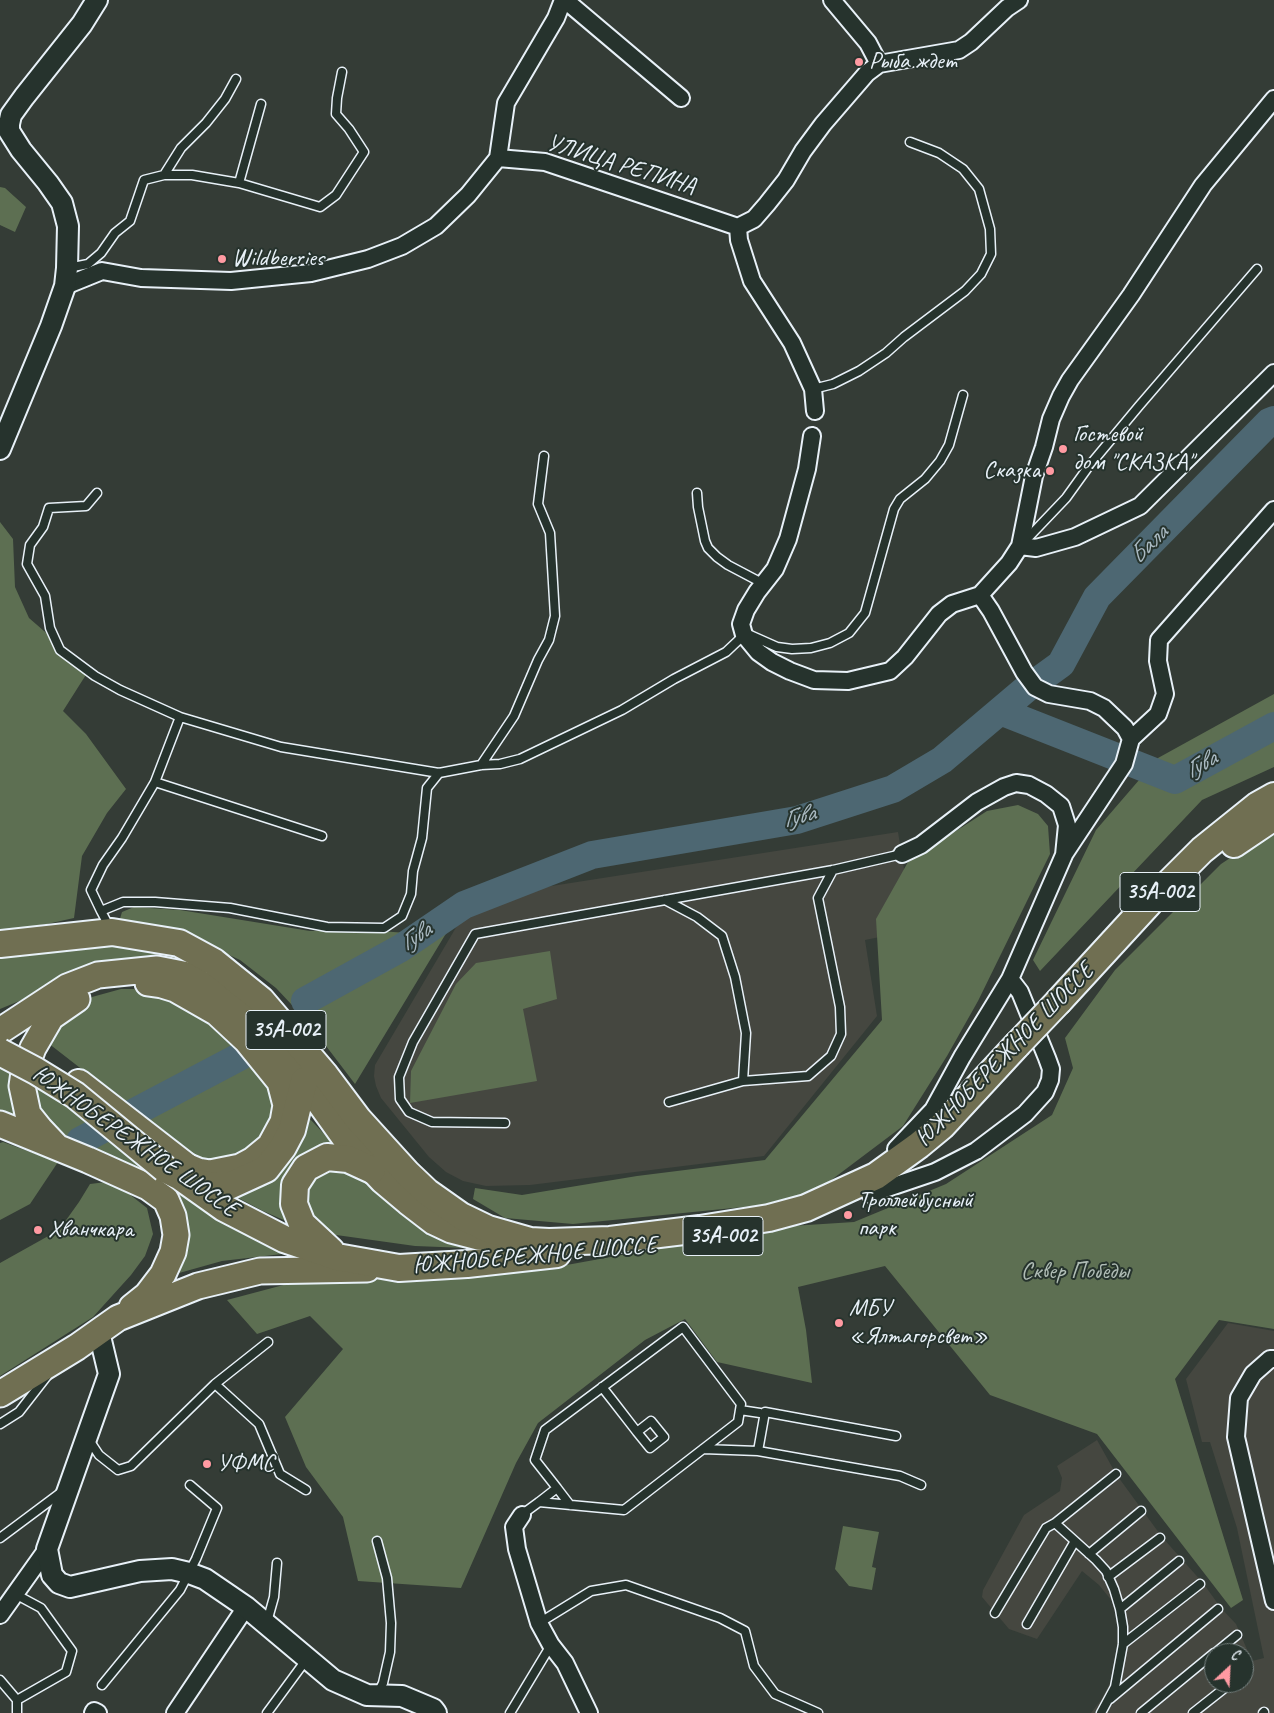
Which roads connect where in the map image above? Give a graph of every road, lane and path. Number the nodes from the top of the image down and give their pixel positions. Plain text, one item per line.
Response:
1 (97, 0) edge
2 (564, 0) edge
3 (832, 0) edge
4 (1019, 0) edge
5 (879, 64) junction
6 (342, 72) dead end
7 (236, 79) dead end
8 (681, 98) dead end
9 (1274, 100) edge
10 (261, 104) dead end
11 (4, 126) edge
12 (910, 142) dead end
13 (498, 158) junction
14 (164, 175) junction
15 (239, 183) junction
16 (738, 227) junction
17 (1257, 269) dead end
18 (66, 277) junction
19 (1274, 373) edge
20 (813, 389) junction
21 (964, 395) dead end
22 (815, 411) dead end
23 (812, 436) dead end
24 (0, 449) edge
25 (544, 456) dead end
26 (97, 493) dead end
27 (697, 494) dead end
28 (1274, 510) edge
29 (1020, 546) junction
30 (764, 584) junction
31 (980, 595) junction
32 (744, 635) junction
33 (180, 717) junction
34 (1130, 743) junction
35 (481, 765) junction
36 (439, 773) junction
37 (155, 782) junction
38 (1274, 796) edge
39 (1274, 817) edge
40 (322, 836) dead end
41 (902, 854) joint
42 (1064, 855) junction
43 (833, 870) junction
44 (665, 900) junction
45 (107, 921) junction
46 (0, 944) edge
47 (1010, 979) junction
48 (1062, 1006) junction
49 (0, 1031) edge
50 (0, 1036) edge
51 (1022, 1048) junction
52 (0, 1052) edge
53 (304, 1080) junction
54 (743, 1081) junction
55 (669, 1102) dead end
56 (505, 1123) dead end
57 (0, 1124) edge
58 (57, 1146) junction
59 (175, 1166) junction
60 (372, 1170) junction
61 (838, 1194) junction
62 (870, 1194) junction
63 (520, 1239) junction
64 (337, 1257) junction
65 (399, 1268) junction
66 (108, 1325) junction
67 (268, 1342) dead end
68 (62, 1357) junction
69 (1274, 1358) edge
70 (215, 1384) junction
71 (602, 1387) junction
72 (0, 1394) edge
73 (740, 1410) junction
74 (760, 1413) dead end
75 (0, 1424) edge
76 (637, 1432) dead end
77 (86, 1436) junction
78 (896, 1436) dead end
79 (703, 1449) junction
80 (758, 1451) junction
81 (1116, 1474) dead end
82 (190, 1484) dead end
83 (921, 1486) dead end
84 (68, 1487) junction
85 (557, 1488) junction
86 (306, 1490) dead end
87 (539, 1502) junction
88 (570, 1505) junction
89 (1141, 1511) dead end
90 (523, 1514) joint
91 (1055, 1523) junction
92 (0, 1538) edge
93 (1160, 1538) dead end
94 (377, 1541) dead end
95 (1075, 1541) junction
96 (47, 1549) junction
97 (1089, 1554) junction
98 (1179, 1561) dead end
99 (277, 1563) dead end
100 (190, 1573) junction
101 (1108, 1577) junction
102 (1200, 1584) dead end
103 (15, 1594) junction
104 (1274, 1601) edge
105 (246, 1607) junction
106 (1120, 1609) junction
107 (1218, 1609) dead end
108 (995, 1613) dead end
109 (0, 1615) edge
110 (539, 1623) junction
111 (266, 1624) junction
112 (1027, 1624) dead end
113 (1237, 1635) dead end
114 (1227, 1643) edge
115 (1123, 1644) junction
116 (551, 1646) junction
117 (307, 1658) junction
118 (1204, 1661) edge
119 (0, 1680) edge
120 (102, 1685) dead end
121 (1218, 1693) edge
122 (377, 1695) junction
123 (17, 1700) junction
124 (1107, 1702) junction
125 (426, 1709) edge
126 (17, 1713) edge
127 (93, 1713) edge
128 (98, 1713) edge
129 (175, 1713) edge
130 (267, 1713) edge
131 (510, 1713) edge
132 (589, 1713) edge
133 (818, 1713) edge
134 (1101, 1713) edge
135 (1141, 1713) edge
136 (1193, 1713) edge

1 - 11 street
2 - 8 street
2 - 13 street
3 - 5 street
4 - 5 street
5 - 16 street
6 - 15 lane
7 - 14 lane
9 - 29 street
10 - 15 lane
11 - 18 street
12 - 20 lane
13 - 16 street, УЛИЦА РЕПИНА
13 - 18 street
14 - 15 lane
14 - 18 lane
16 - 20 street
17 - 29 lane
18 - 24 street
19 - 29 street
20 - 22 street
21 - 32 lane
23 - 30 street
25 - 35 lane
26 - 33 lane
27 - 30 lane
28 - 34 street
29 - 31 street
30 - 32 street
31 - 32 street
31 - 34 street
32 - 35 lane
33 - 36 lane
33 - 37 lane
34 - 42 street
35 - 36 lane
36 - 45 lane
37 - 40 lane
37 - 45 lane
38 - 48 highway, ЮЖНОБЕРЕЖНОЕ ШОССЕ / 35А-002
39 - 48 highway, ЮЖНОБЕРЕЖНОЕ ШОССЕ / 35А-002
41 - 42 street
41 - 43 lane
42 - 47 street
43 - 44 lane
43 - 54 lane
44 - 54 lane
44 - 56 lane
45 - 46 highway, ЮЖНОБЕРЕЖНОЕ ШОССЕ / 35А-002
45 - 63 highway, ЮЖНОБЕРЕЖНОЕ ШОССЕ / 35А-002
47 - 61 street
47 - 62 street
48 - 51 highway, ЮЖНОБЕРЕЖНОЕ ШОССЕ / 35А-002
49 - 53 main road
50 - 59 highway, ЮЖНОБЕРЕЖНОЕ ШОССЕ
51 - 61 highway, ЮЖНОБЕРЕЖНОЕ ШОССЕ / 35А-002
51 - 62 highway, ЮЖНОБЕРЕЖНОЕ ШОССЕ / 35А-002
52 - 59 highway, ЮЖНОБЕРЕЖНОЕ ШОССЕ, bridge
53 - 59 highway
53 - 60 main road
54 - 55 lane
57 - 58 main road
58 - 59 main road
58 - 66 main road
59 - 64 highway, ЮЖНОБЕРЕЖНОЕ ШОССЕ / 35А-002
60 - 63 main road
60 - 64 highway
61 - 63 highway, ЮЖНОБЕРЕЖНОЕ ШОССЕ / 35А-002
62 - 65 highway, ЮЖНОБЕРЕЖНОЕ ШОССЕ / 35А-002
64 - 65 highway, ЮЖНОБЕРЕЖНОЕ ШОССЕ / 35А-002
65 - 66 main road
66 - 68 main road
66 - 77 street
67 - 70 lane
68 - 72 main road
68 - 75 lane
69 - 104 street
70 - 77 lane
70 - 86 lane
71 - 73 lane
71 - 76 lane
71 - 85 lane
73 - 74 lane
73 - 79 lane
77 - 84 street
78 - 80 lane
79 - 80 lane
79 - 88 lane
80 - 83 lane
81 - 91 lane
82 - 100 lane
84 - 92 lane
84 - 96 street
85 - 87 lane
85 - 88 lane
87 - 88 lane
87 - 90 lane
89 - 97 lane
90 - 110 street
91 - 95 lane
91 - 108 lane
93 - 101 lane
94 - 122 lane
95 - 97 lane
95 - 112 lane
96 - 100 street
96 - 103 street
97 - 101 lane
98 - 106 lane
99 - 111 lane
100 - 105 street
100 - 120 lane
101 - 106 lane
102 - 115 lane
103 - 109 street
103 - 123 lane
105 - 111 street
105 - 129 street
106 - 115 lane
107 - 124 lane
110 - 116 street
110 - 133 lane
111 - 117 street
113 - 114 lane
115 - 124 lane
116 - 131 lane
116 - 132 street
117 - 122 street
117 - 130 lane
118 - 135 lane
119 - 123 lane
121 - 136 lane
122 - 125 street
123 - 126 lane
124 - 134 lane
127 - 128 street

